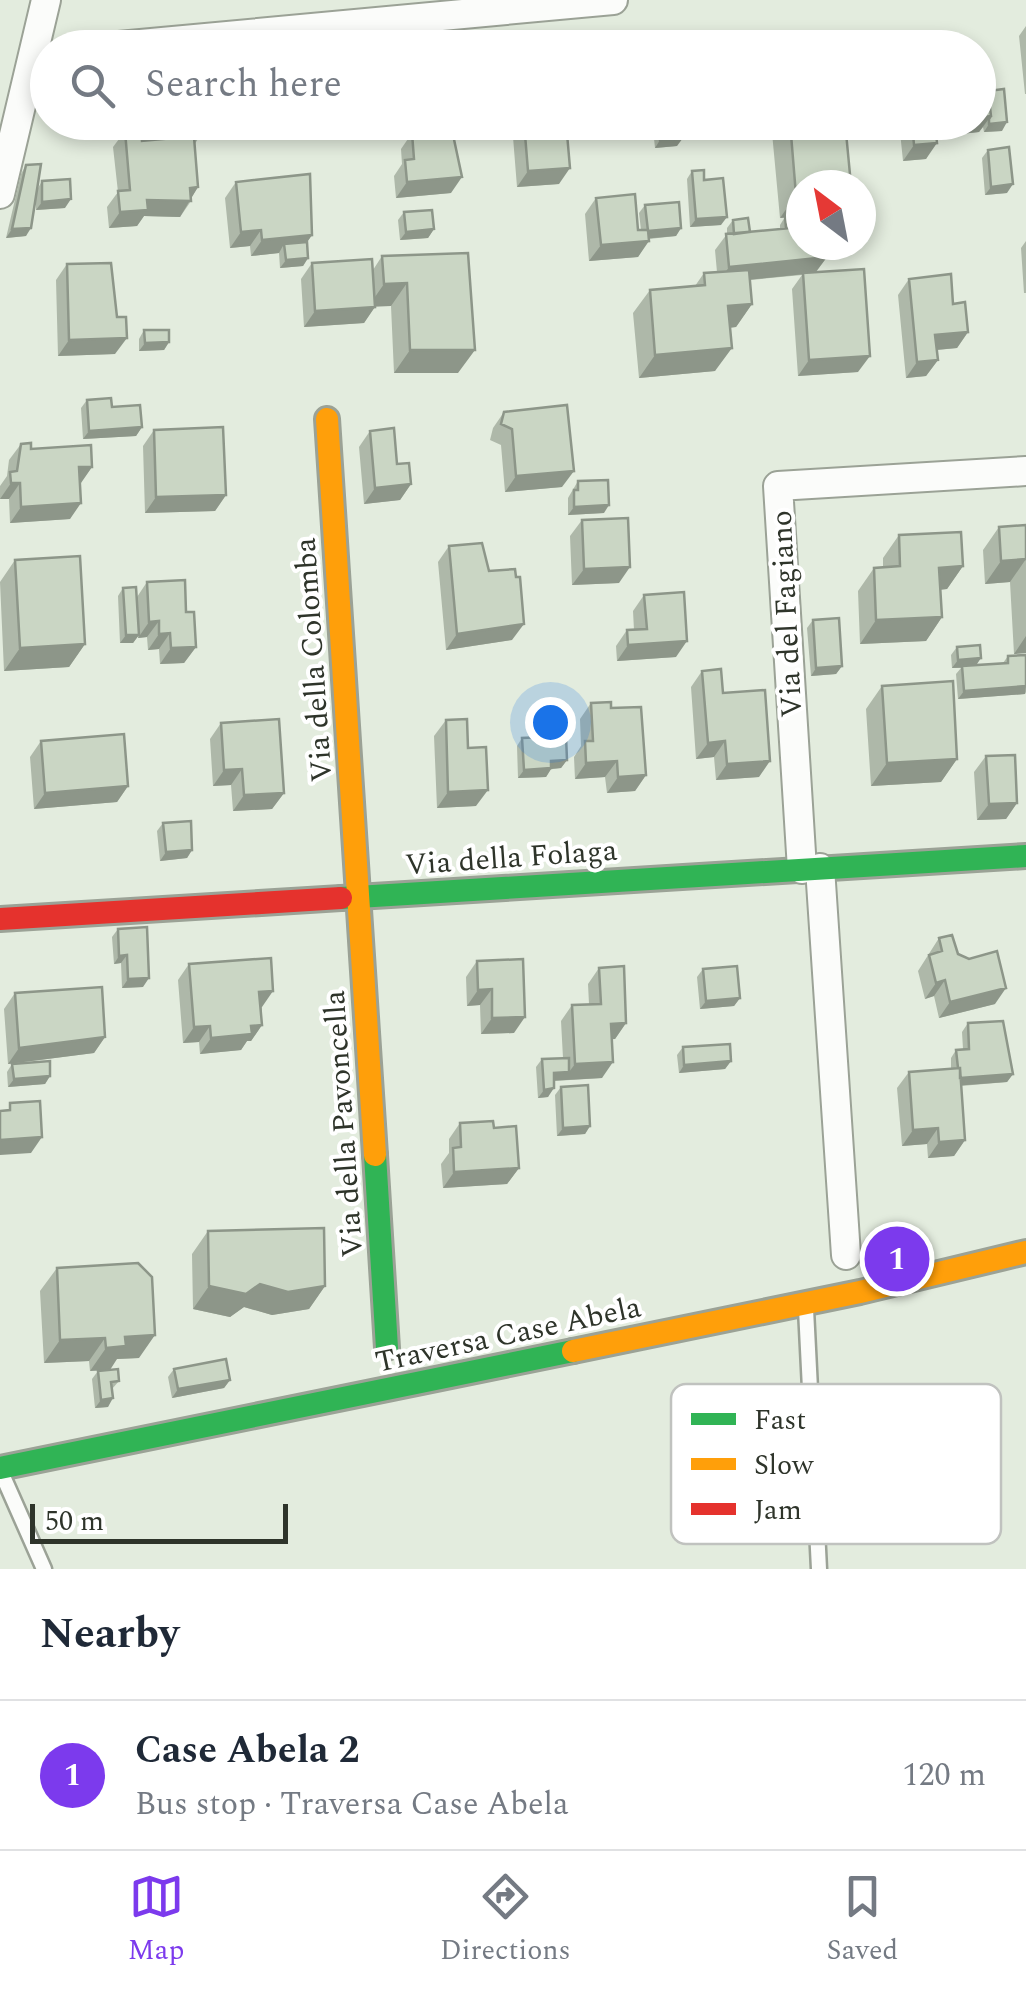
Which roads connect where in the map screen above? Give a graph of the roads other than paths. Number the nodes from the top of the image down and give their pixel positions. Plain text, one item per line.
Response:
1 (46, 0) edge
2 (602, 0) edge
3 (613, 0) edge
4 (43, 30) edge
5 (286, 30) edge
6 (30, 90) edge
7 (0, 194) edge
8 (327, 419) dead end
9 (1026, 470) edge
10 (1026, 856) edge
11 (811, 869) junction
12 (358, 897) junction
13 (0, 919) edge
14 (1026, 1252) edge
15 (846, 1255) dead end
16 (806, 1303) junction
17 (387, 1348) dead end
18 (810, 1384) edge
19 (0, 1468) edge
20 (819, 1544) edge
21 (44, 1569) edge
22 (820, 1569) edge

1 - 4 street
2 - 3 street
2 - 5 street
6 - 7 street
8 - 12 street, Via della Colomba
9 - 11 street, Via del Fagiano
10 - 11 street, Via della Folaga
11 - 12 street, Via della Folaga
11 - 15 street, Via del Fagiano
12 - 13 street, Via della Folaga
12 - 17 street, Via della Pavoncella
14 - 16 street, Traversa Case Abela
16 - 18 lane
16 - 19 street, Traversa Case Abela
19 - 21 lane
20 - 22 lane

